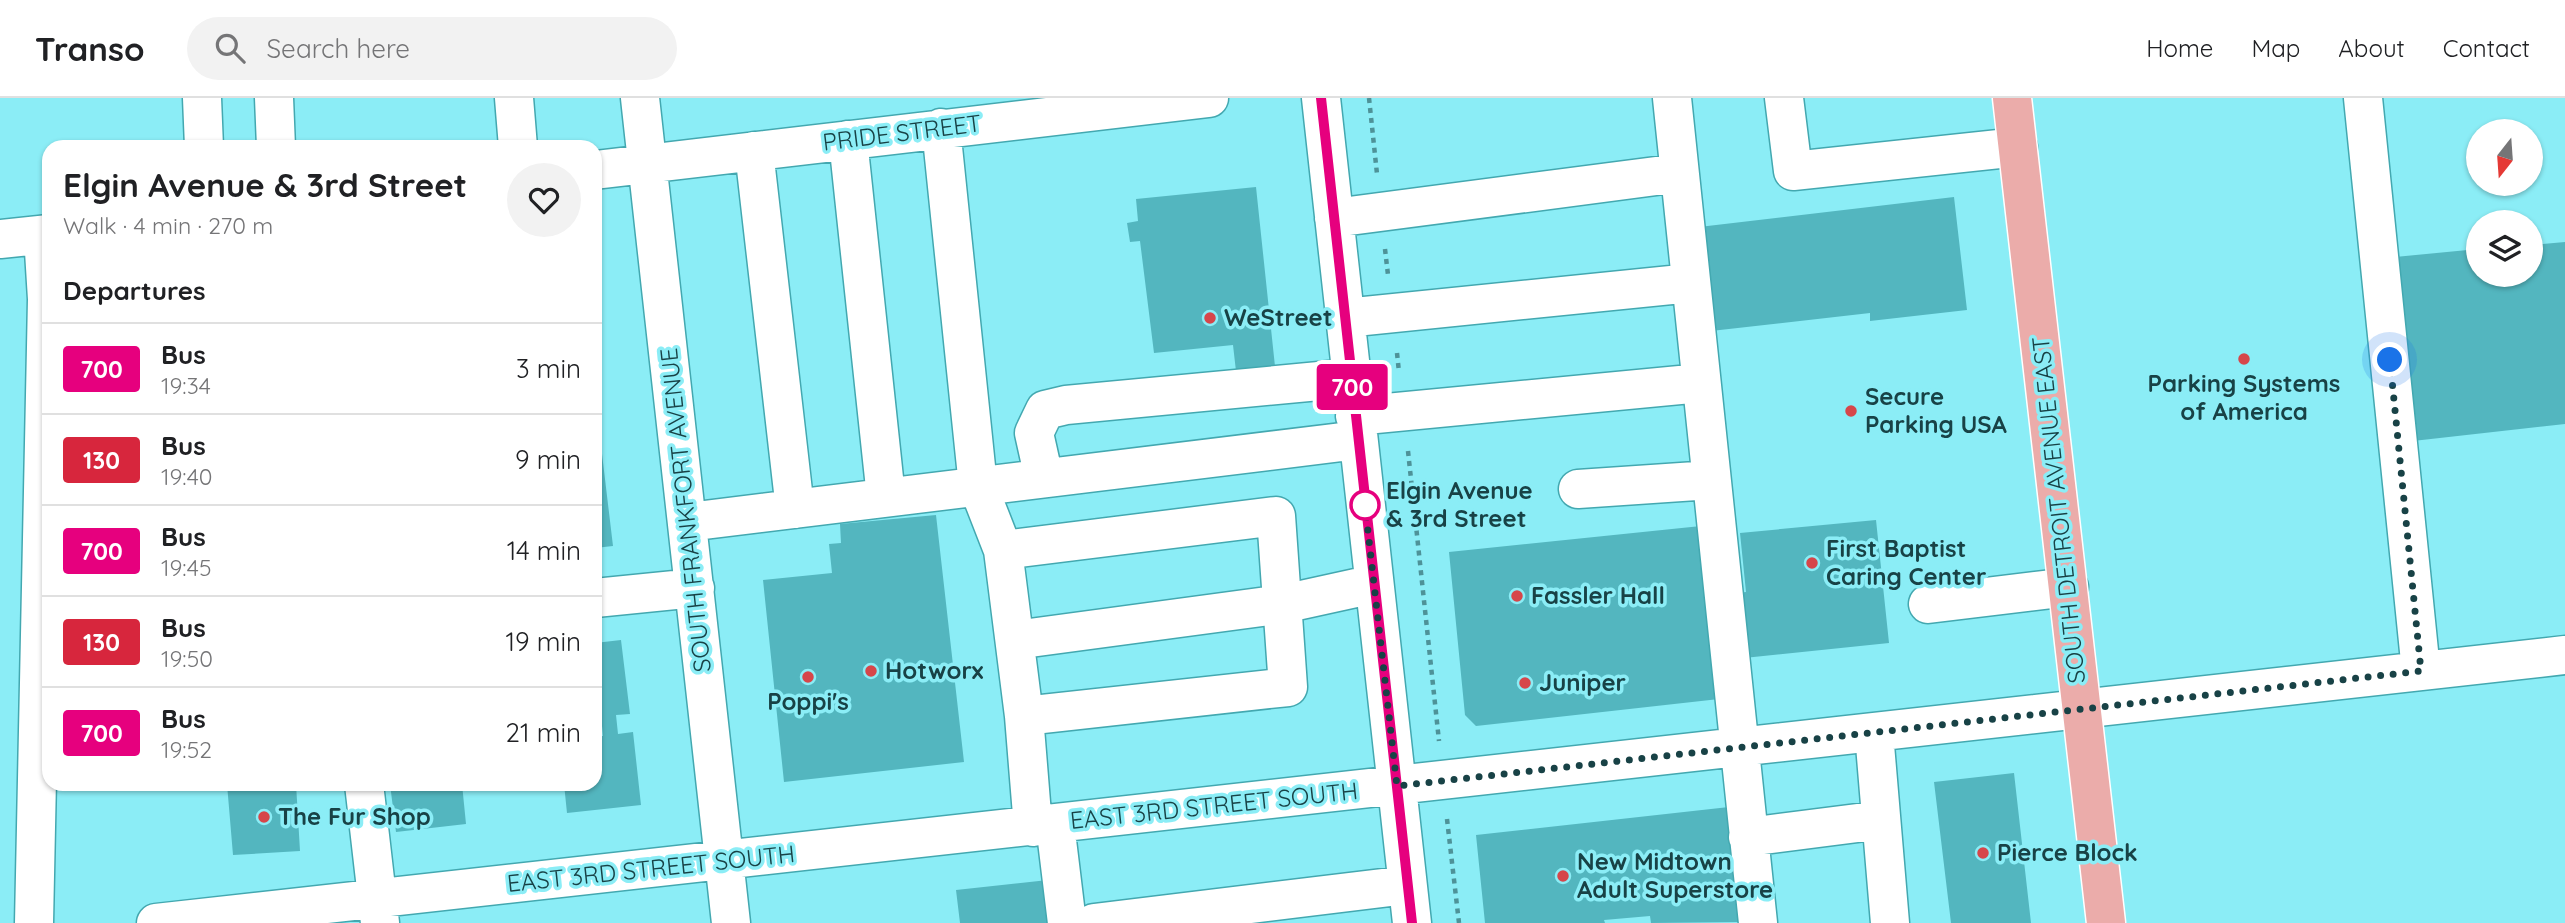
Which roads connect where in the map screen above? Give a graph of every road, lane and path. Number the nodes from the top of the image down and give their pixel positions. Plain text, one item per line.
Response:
1 (202, 98) edge
2 (274, 98) edge
3 (514, 98) edge
4 (640, 98) edge
5 (1209, 98) edge
6 (1321, 98) edge
7 (1672, 98) edge
8 (1784, 98) edge
9 (2012, 98) edge
10 (2363, 98) edge
11 (981, 111) edge
12 (941, 128) junction
13 (204, 140) edge
14 (276, 140) edge
15 (518, 140) edge
16 (848, 140) junction
17 (2018, 147) junction
18 (754, 151) junction
19 (647, 163) junction
20 (602, 169) edge
21 (1679, 173) junction
22 (1334, 218) junction
23 (42, 234) edge
24 (0, 239) edge
25 (1691, 283) junction
26 (1345, 318) junction
27 (1351, 379) junction
28 (1701, 383) junction
29 (1357, 428) junction
30 (1044, 478) junction
31 (1711, 480) junction
32 (978, 486) junction
33 (1578, 489) dead end
34 (886, 497) junction
35 (795, 509) junction
36 (688, 522) junction
37 (1003, 550) junction
38 (1374, 584) junction
39 (2068, 587) junction
40 (695, 588) junction
41 (602, 597) edge
42 (1283, 604) junction
43 (1928, 604) dead end
44 (1015, 640) junction
45 (2565, 655) edge
46 (42, 662) edge
47 (2421, 671) junction
48 (2082, 709) junction
49 (1024, 716) junction
50 (1874, 733) junction
51 (1738, 748) junction
52 (1444, 780) junction
53 (1397, 786) junction
54 (365, 791) edge
55 (1881, 820) junction
56 (1044, 825) junction
57 (1748, 836) junction
58 (724, 861) junction
59 (1408, 886) junction
60 (379, 911) edge
61 (303, 916) edge
62 (33, 923) edge
63 (156, 923) edge
64 (731, 923) edge
65 (1067, 923) edge
66 (1094, 923) edge
67 (1412, 923) edge
68 (1459, 923) edge
69 (1758, 923) edge
70 (1890, 923) edge
71 (2106, 923) edge

1 - 13 street
2 - 14 street
3 - 15 street
4 - 19 street, SOUTH FRANKFORT AVENUE
5 - 11 street, PRIDE STREET
6 - 22 street
7 - 21 street
8 - 17 street
9 - 17 main road, SOUTH DETROIT AVENUE EAST
10 - 47 street
11 - 12 street, PRIDE STREET
12 - 16 street, PRIDE STREET
12 - 32 street
16 - 18 street, PRIDE STREET
16 - 34 street
17 - 39 main road, SOUTH DETROIT AVENUE EAST
18 - 19 street, PRIDE STREET
18 - 35 street
19 - 20 street, PRIDE STREET
19 - 36 street, SOUTH FRANKFORT AVENUE
21 - 22 street
21 - 25 street
22 - 26 street
23 - 24 street
25 - 26 street
25 - 28 street
26 - 27 street
27 - 29 street
27 - 30 street
28 - 29 street
28 - 31 street
29 - 30 street
29 - 38 street
30 - 32 street
31 - 33 street
31 - 51 street
32 - 34 street
32 - 37 street
34 - 35 street
35 - 36 street
36 - 40 street, SOUTH FRANKFORT AVENUE
37 - 42 street
37 - 44 street
38 - 42 street
38 - 53 street
39 - 43 street
39 - 48 main road, SOUTH DETROIT AVENUE EAST
40 - 41 street
40 - 58 street, SOUTH FRANKFORT AVENUE
42 - 44 street
42 - 49 street
44 - 49 street
45 - 47 street, EAST 3RD STREET SOUTH
46 - 62 street
47 - 48 street, EAST 3RD STREET SOUTH
48 - 50 street, EAST 3RD STREET SOUTH
48 - 71 main road, SOUTH DETROIT AVENUE EAST
49 - 56 street
50 - 51 street, EAST 3RD STREET SOUTH
50 - 55 street
51 - 52 street, EAST 3RD STREET SOUTH
51 - 57 street
52 - 53 street, EAST 3RD STREET SOUTH
52 - 68 path
53 - 56 street, EAST 3RD STREET SOUTH
53 - 59 street
54 - 60 street
55 - 57 street
55 - 70 street
56 - 58 street, EAST 3RD STREET SOUTH
56 - 65 street
57 - 69 street
58 - 60 street, EAST 3RD STREET SOUTH
58 - 64 street, SOUTH FRANKFORT AVENUE
59 - 66 street
59 - 67 street
60 - 61 street, EAST 3RD STREET SOUTH
61 - 63 street, EAST 3RD STREET SOUTH

